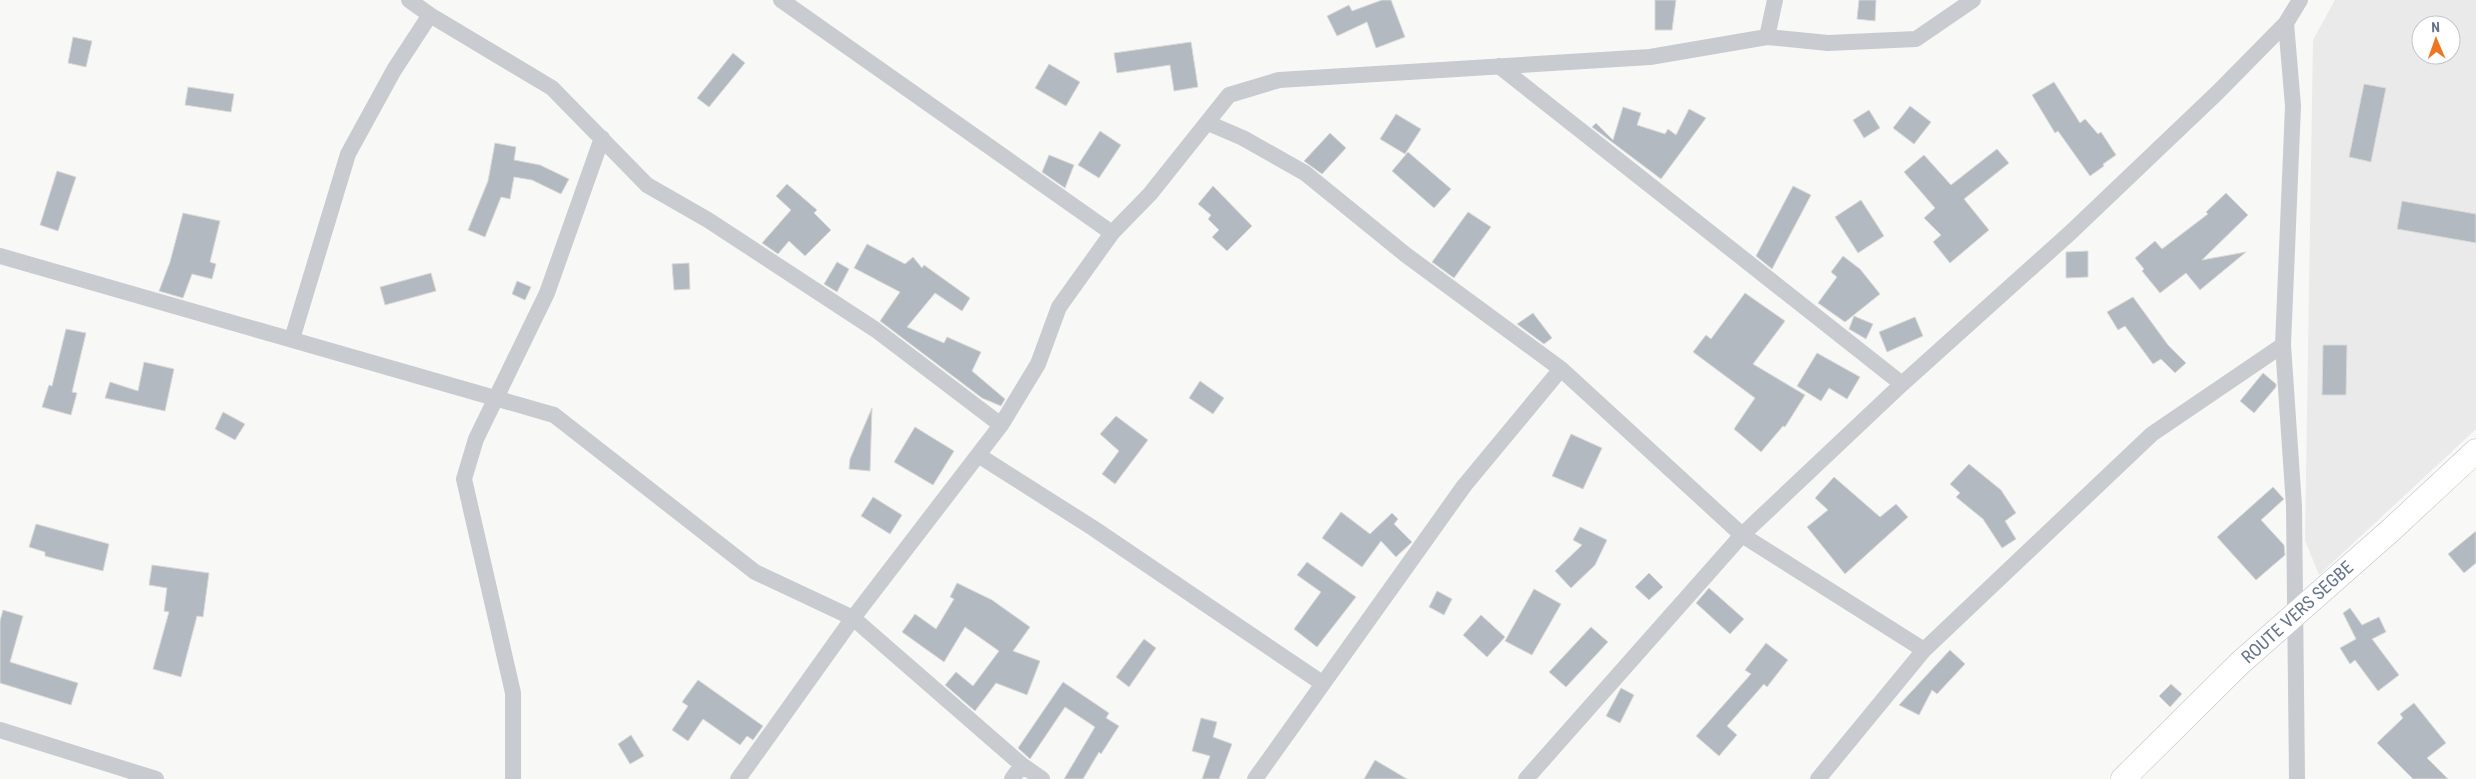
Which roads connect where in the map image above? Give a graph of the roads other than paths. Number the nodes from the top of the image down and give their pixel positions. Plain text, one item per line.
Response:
1 (409, 0) edge
2 (781, 0) edge
3 (1776, 0) edge
4 (1973, 0) edge
5 (2300, 0) edge
6 (430, 16) junction
7 (2286, 23) junction
8 (1767, 38) junction
9 (1499, 66) junction
10 (1208, 122) junction
11 (602, 138) junction
12 (1112, 233) junction
13 (0, 256) edge
14 (292, 339) junction
15 (2283, 345) junction
16 (1561, 369) junction
17 (1902, 384) junction
18 (497, 397) junction
19 (1002, 425) junction
20 (2476, 451) edge
21 (978, 455) junction
22 (1742, 536) junction
23 (2297, 612) junction
24 (854, 618) junction
25 (1924, 650) junction
26 (1322, 684) junction
27 (0, 730) edge
28 (1022, 765) junction
29 (156, 779) edge
30 (514, 779) edge
31 (738, 779) edge
32 (1012, 779) edge
33 (1042, 779) edge
34 (1255, 779) edge
35 (1526, 779) edge
36 (1818, 779) edge
37 (2123, 779) edge
38 (2297, 779) edge

1 - 6 street
2 - 12 street
3 - 8 street
4 - 8 street
5 - 7 street
6 - 11 street
6 - 14 street
7 - 15 street
7 - 17 street
8 - 9 street
9 - 10 street
9 - 17 street
10 - 12 street
10 - 16 street
11 - 18 street
11 - 19 street
12 - 19 street
13 - 14 street
14 - 18 street
15 - 23 street
15 - 25 street
16 - 22 street
16 - 26 street
17 - 22 street
18 - 24 street
18 - 30 street
19 - 21 street
20 - 23 main road, ROUTE VERS SEGBE
21 - 24 street
21 - 26 street
22 - 25 street
22 - 35 street
23 - 37 main road, ROUTE VERS SEGBE
23 - 38 street
24 - 28 street
24 - 31 street
25 - 36 street
26 - 34 street
27 - 29 street
28 - 32 street
28 - 33 street

